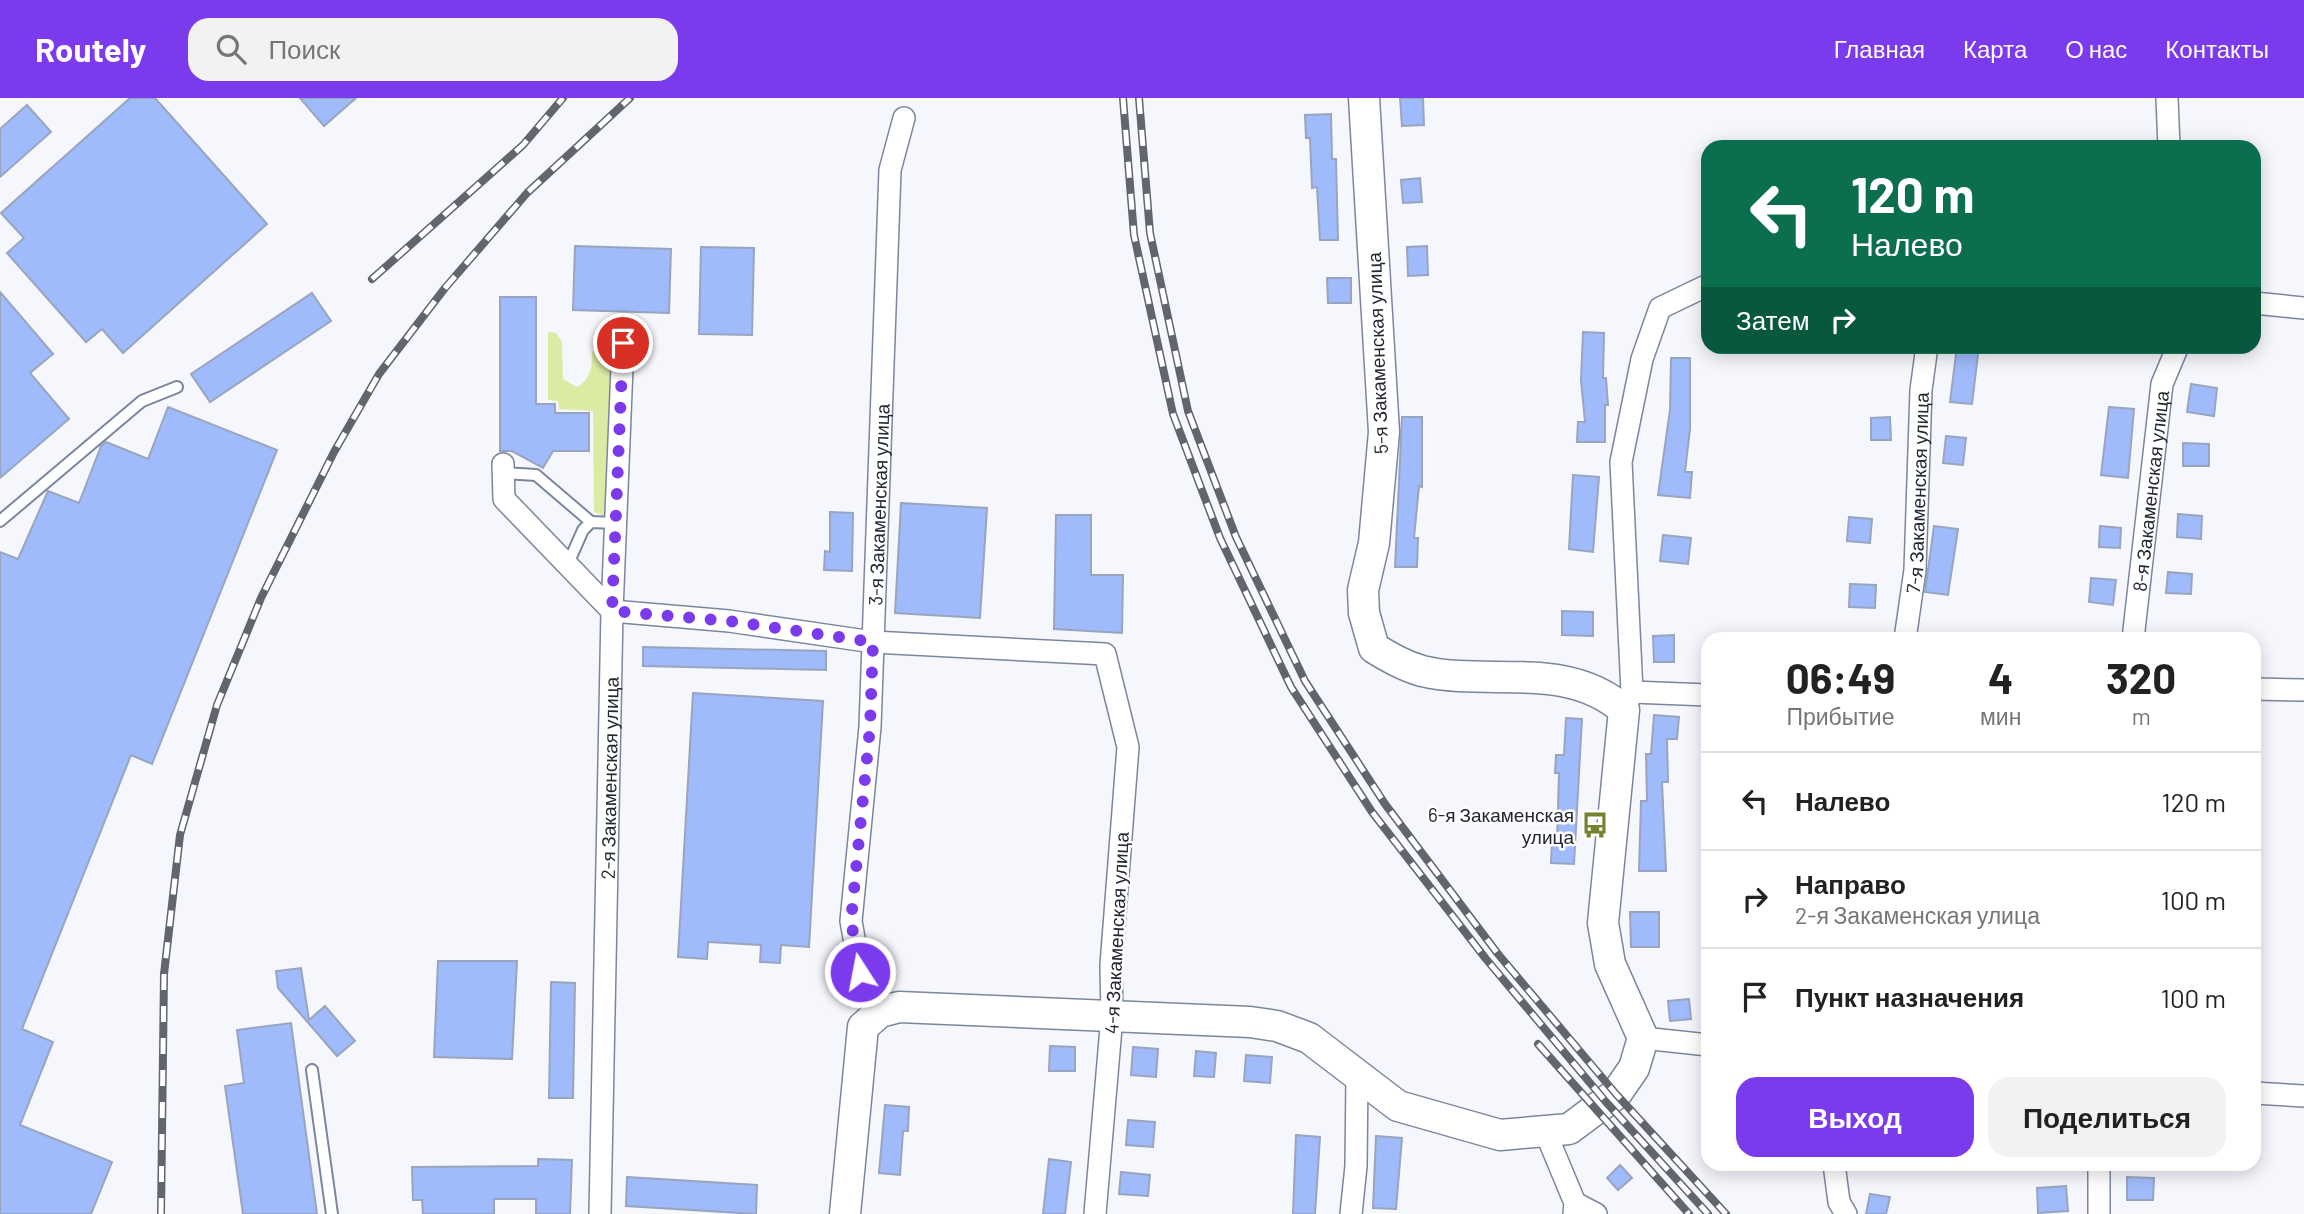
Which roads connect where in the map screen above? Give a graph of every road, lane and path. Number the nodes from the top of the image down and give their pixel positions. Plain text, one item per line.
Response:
1 (1363, 98) edge
2 (2167, 98) edge
3 (904, 118) dead end
4 (2169, 140) edge
5 (1701, 288) edge
6 (2261, 304) edge
7 (2304, 308) edge
8 (623, 343) dead end
9 (1926, 354) edge
10 (2175, 354) edge
11 (177, 387) dead end
12 (503, 468) joint
13 (0, 521) edge
14 (591, 522) junction
15 (616, 523) junction
16 (567, 566) junction
17 (612, 611) junction
18 (1906, 632) edge
19 (2134, 632) edge
20 (873, 642) junction
21 (2261, 689) edge
22 (2304, 690) edge
23 (1701, 696) edge
24 (1628, 701) junction
25 (880, 1012) junction
26 (1112, 1016) junction
27 (1643, 1038) junction
28 (1701, 1044) edge
29 (312, 1070) dead end
30 (1357, 1075) junction
31 (2261, 1093) edge
32 (2304, 1096) edge
33 (1545, 1131) junction
34 (1835, 1171) edge
35 (2099, 1171) edge
36 (1574, 1208) edge
37 (332, 1214) edge
38 (600, 1214) edge
39 (845, 1214) edge
40 (1095, 1214) edge
41 (1351, 1214) edge
42 (1596, 1214) edge
43 (1846, 1214) edge
44 (2099, 1214) edge

1 - 24 street, 5-я Закаменская улица
2 - 4 street
3 - 20 street, 3-я Закаменская улица
5 - 24 street
6 - 7 street
8 - 15 street, 2-я Закаменская улица
9 - 18 street, 7-я Закаменская улица
10 - 19 street, 8-я Закаменская улица
11 - 13 lane
12 - 14 lane
12 - 16 street
14 - 15 lane
14 - 16 lane
15 - 17 street, 2-я Закаменская улица
16 - 17 street
17 - 20 street
17 - 38 street, 2-я Закаменская улица
20 - 25 street, 3-я Закаменская улица
20 - 26 street, 4-я Закаменская улица
21 - 22 street
23 - 24 street
24 - 27 street
25 - 26 street
25 - 39 street
26 - 30 street
26 - 40 street, 4-я Закаменская улица
27 - 28 street
27 - 33 street
29 - 37 lane
30 - 33 street
30 - 41 street
31 - 32 street
33 - 36 street
34 - 43 street
35 - 44 street
36 - 42 street

